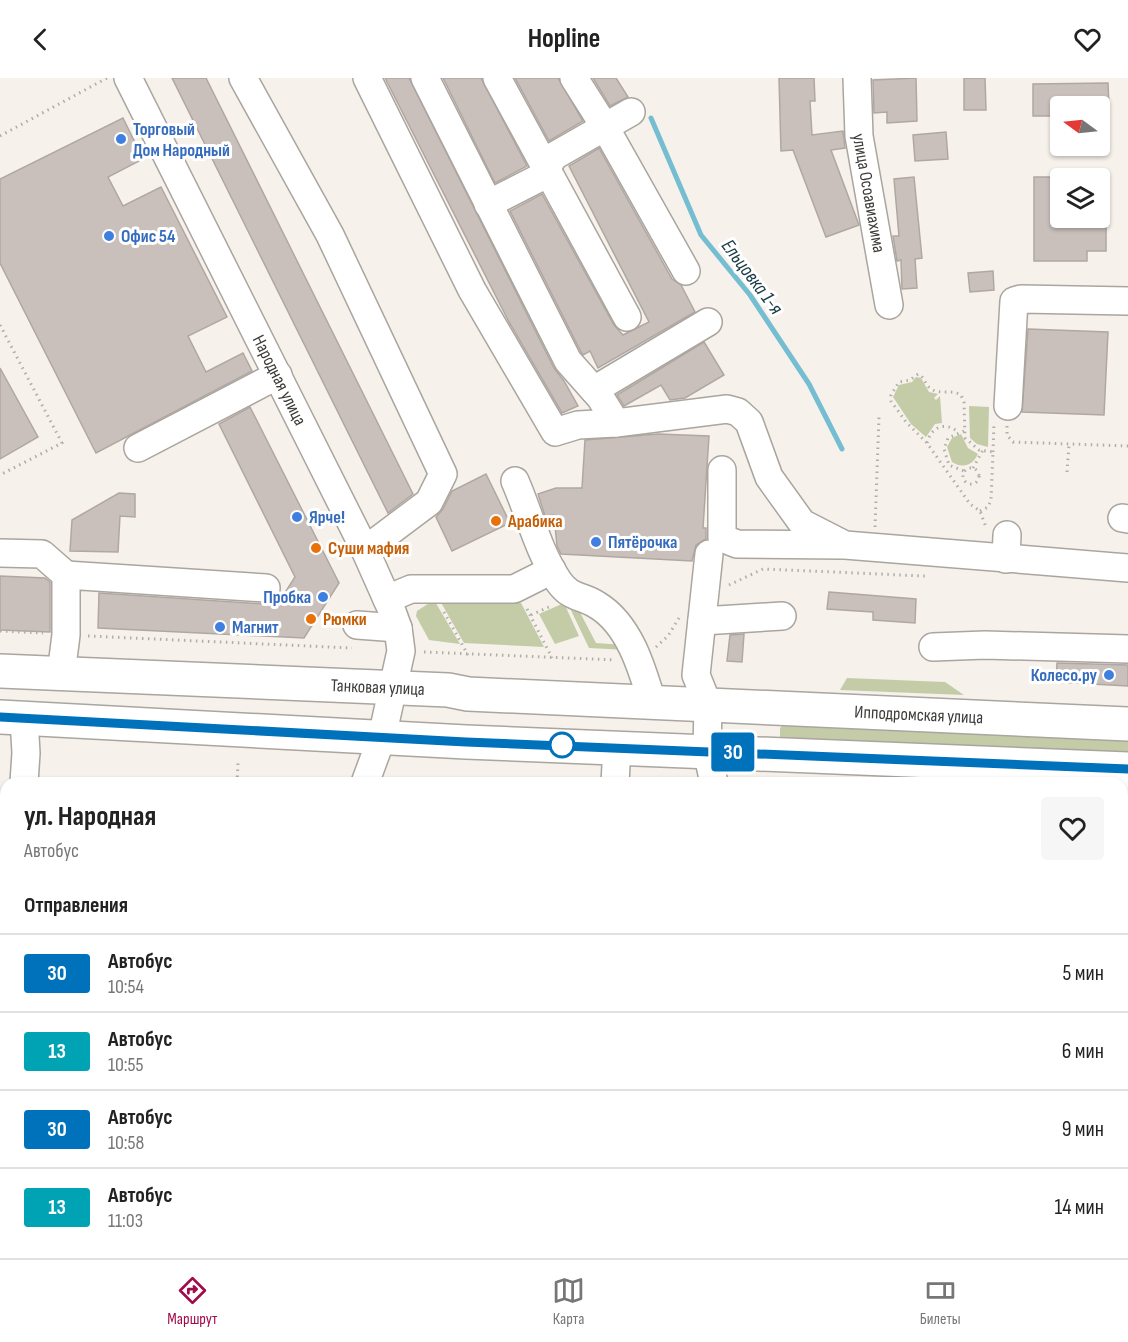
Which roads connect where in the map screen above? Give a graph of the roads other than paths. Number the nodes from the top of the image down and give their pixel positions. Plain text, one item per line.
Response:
1 (128, 78) edge
2 (243, 78) edge
3 (367, 78) edge
4 (425, 78) edge
5 (497, 78) edge
6 (574, 78) edge
7 (857, 78) edge
8 (631, 112) dead end
9 (605, 127) junction
10 (546, 168) junction
11 (488, 204) junction
12 (686, 272) dead end
13 (1128, 301) edge
14 (889, 305) dead end
15 (627, 318) dead end
16 (708, 322) dead end
17 (278, 375) junction
18 (594, 390) junction
19 (1008, 406) road end
20 (616, 423) junction
21 (138, 448) dead end
22 (722, 470) dead end
23 (515, 481) dead end
24 (845, 545) junction
25 (365, 550) junction
26 (0, 553) edge
27 (709, 554) dead end
28 (1128, 568) edge
29 (552, 570) junction
30 (66, 575) junction
31 (266, 588) dead end
32 (387, 599) junction
33 (703, 609) junction
34 (782, 616) dead end
35 (356, 636) road end
36 (399, 640) junction
37 (933, 647) dead end
38 (1128, 649) edge
39 (0, 672) edge
40 (61, 674) junction
41 (351, 686) junction
42 (392, 688) junction
43 (448, 690) junction
44 (652, 702) junction
45 (708, 705) junction
46 (771, 708) junction
47 (12, 717) edge
48 (1128, 724) edge
49 (348, 736) junction
50 (382, 737) junction
51 (444, 741) junction
52 (617, 747) junction
53 (707, 751) junction
54 (770, 754) junction
55 (947, 772) edge
56 (24, 777) edge
57 (367, 777) edge
58 (615, 777) edge
59 (713, 777) edge
60 (1035, 777) edge

1 - 17 street, Народная улица
2 - 25 street
3 - 20 street
4 - 11 street
5 - 10 street
6 - 9 street
7 - 14 street, улица Осоавиахима
8 - 9 street
9 - 10 street
9 - 12 street
10 - 11 street
10 - 15 street
11 - 18 street
13 - 19 street
16 - 18 street
17 - 21 street
17 - 25 street, Народная улица
18 - 20 street
20 - 24 street
22 - 24 street
23 - 29 street
24 - 28 street
25 - 32 street, Народная улица
26 - 30 street
27 - 33 street
29 - 32 street
29 - 44 street
30 - 31 street
30 - 40 street
32 - 36 street, Народная улица
33 - 34 street
33 - 45 street
35 - 36 street
36 - 42 street
37 - 38 street
39 - 40 highway, Танковая улица
40 - 41 highway, Танковая улица
41 - 42 highway, Танковая улица
41 - 49 highway
42 - 43 highway, Танковая улица
42 - 50 street
43 - 44 highway, Танковая улица
43 - 51 highway
44 - 45 highway, Танковая улица
45 - 46 highway, Ипподромская улица
45 - 53 street
46 - 48 highway, Ипподромская улица
46 - 54 highway
47 - 49 highway
47 - 56 street
49 - 50 highway
50 - 51 highway
50 - 57 street
51 - 52 highway
52 - 53 highway
52 - 58 street
53 - 54 highway
53 - 59 street
54 - 55 highway
55 - 60 highway

